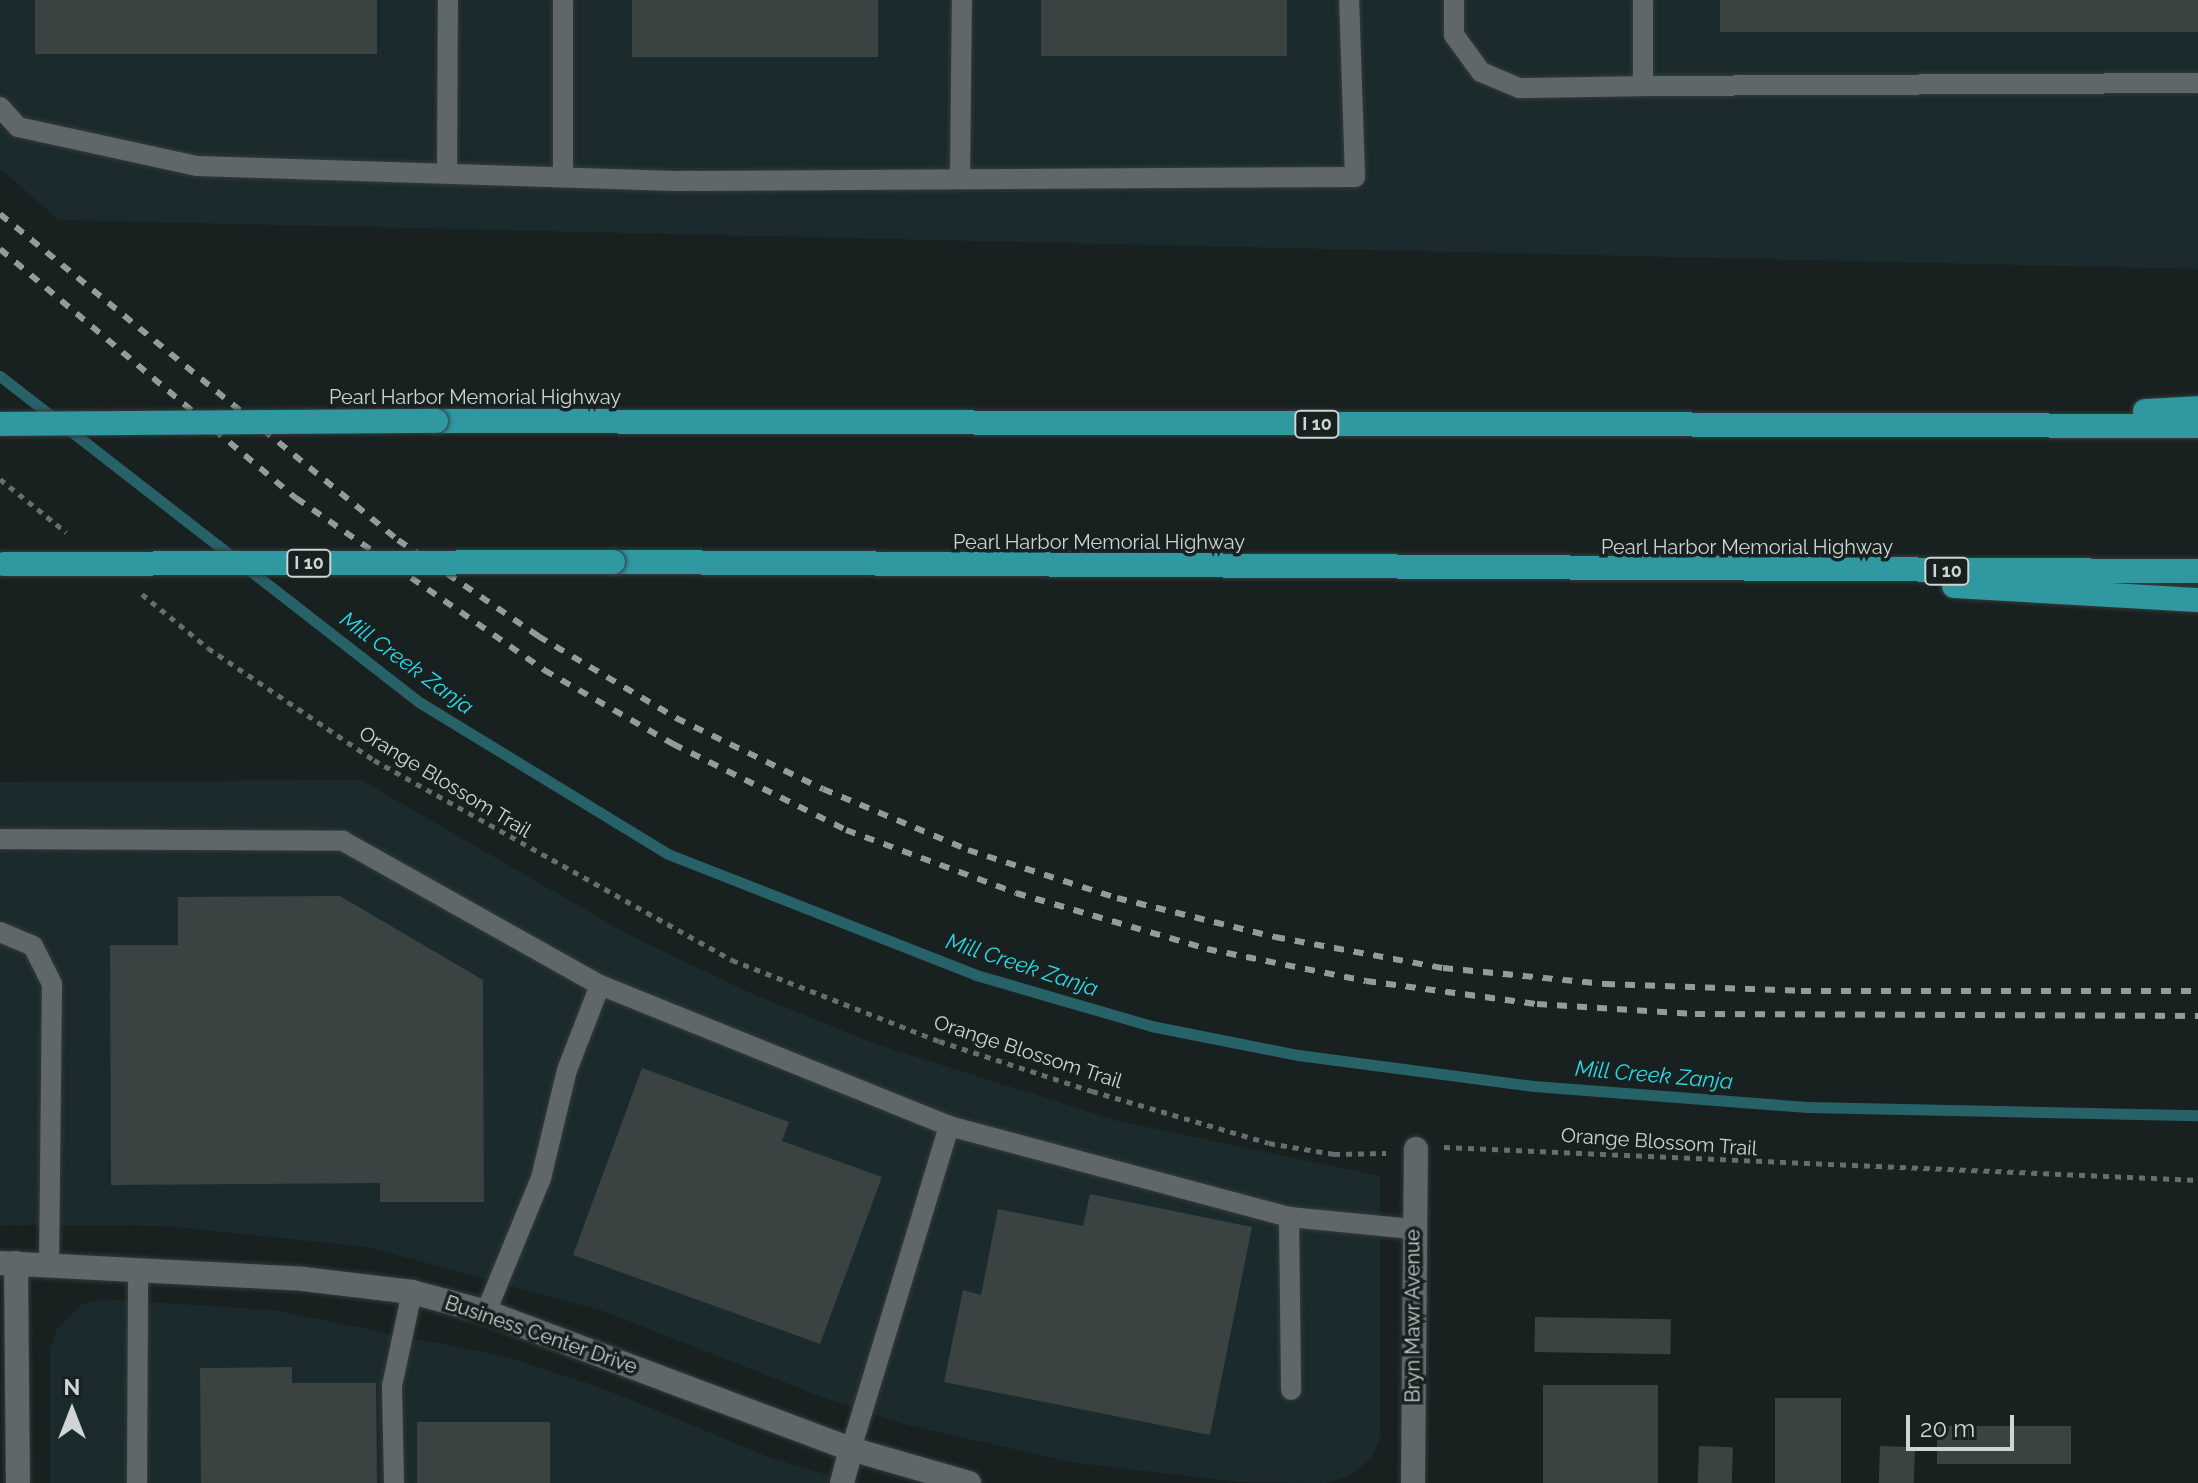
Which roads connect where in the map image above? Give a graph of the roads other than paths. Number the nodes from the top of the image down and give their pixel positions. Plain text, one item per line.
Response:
1 (448, 0) edge
2 (563, 0) edge
3 (962, 0) edge
4 (1349, 0) edge
5 (1454, 0) edge
6 (1643, 0) edge
7 (2198, 83) edge
8 (1643, 86) junction
9 (0, 107) edge
10 (447, 173) junction
11 (563, 177) junction
12 (960, 179) junction
13 (2198, 408) edge
14 (0, 424) edge
15 (1927, 426) junction
16 (2198, 426) edge
17 (2, 564) edge
18 (1696, 571) junction
19 (2198, 571) edge
20 (2198, 600) edge
21 (0, 839) edge
22 (0, 932) edge
23 (600, 985) junction
24 (949, 1126) junction
25 (1416, 1149) road end
26 (1289, 1217) junction
27 (1412, 1229) junction
28 (8, 1263) edge
29 (49, 1265) junction
30 (138, 1269) junction
31 (412, 1292) junction
32 (486, 1312) junction
33 (1291, 1390) dead end
34 (851, 1449) junction
35 (18, 1483) edge
36 (137, 1483) edge
37 (394, 1483) edge
38 (842, 1483) edge
39 (969, 1483) edge
40 (1413, 1483) edge

1 - 10 lane
2 - 11 lane
3 - 12 lane
4 - 12 lane
5 - 8 lane
6 - 8 lane
7 - 8 lane
9 - 10 lane
10 - 11 lane
11 - 12 lane
13 - 15 highway
14 - 15 highway, Pearl Harbor Memorial Highway / I 10, bridge
15 - 16 highway, Pearl Harbor Memorial Highway / I 10
17 - 18 highway, Pearl Harbor Memorial Highway / I 10, bridge
18 - 19 highway, Pearl Harbor Memorial Highway / I 10
18 - 20 highway
21 - 23 lane
22 - 29 lane
23 - 24 lane
23 - 32 lane
24 - 26 lane
24 - 34 lane
25 - 27 street, Bryn Mawr Avenue
26 - 27 lane
26 - 33 lane
27 - 40 street, Bryn Mawr Avenue
28 - 29 street, Business Center Drive
28 - 35 street
29 - 30 street, Business Center Drive
30 - 31 street, Business Center Drive
30 - 36 lane
31 - 32 street, Business Center Drive
31 - 37 lane
32 - 34 street, Business Center Drive
34 - 38 street
34 - 39 street, Business Center Drive

